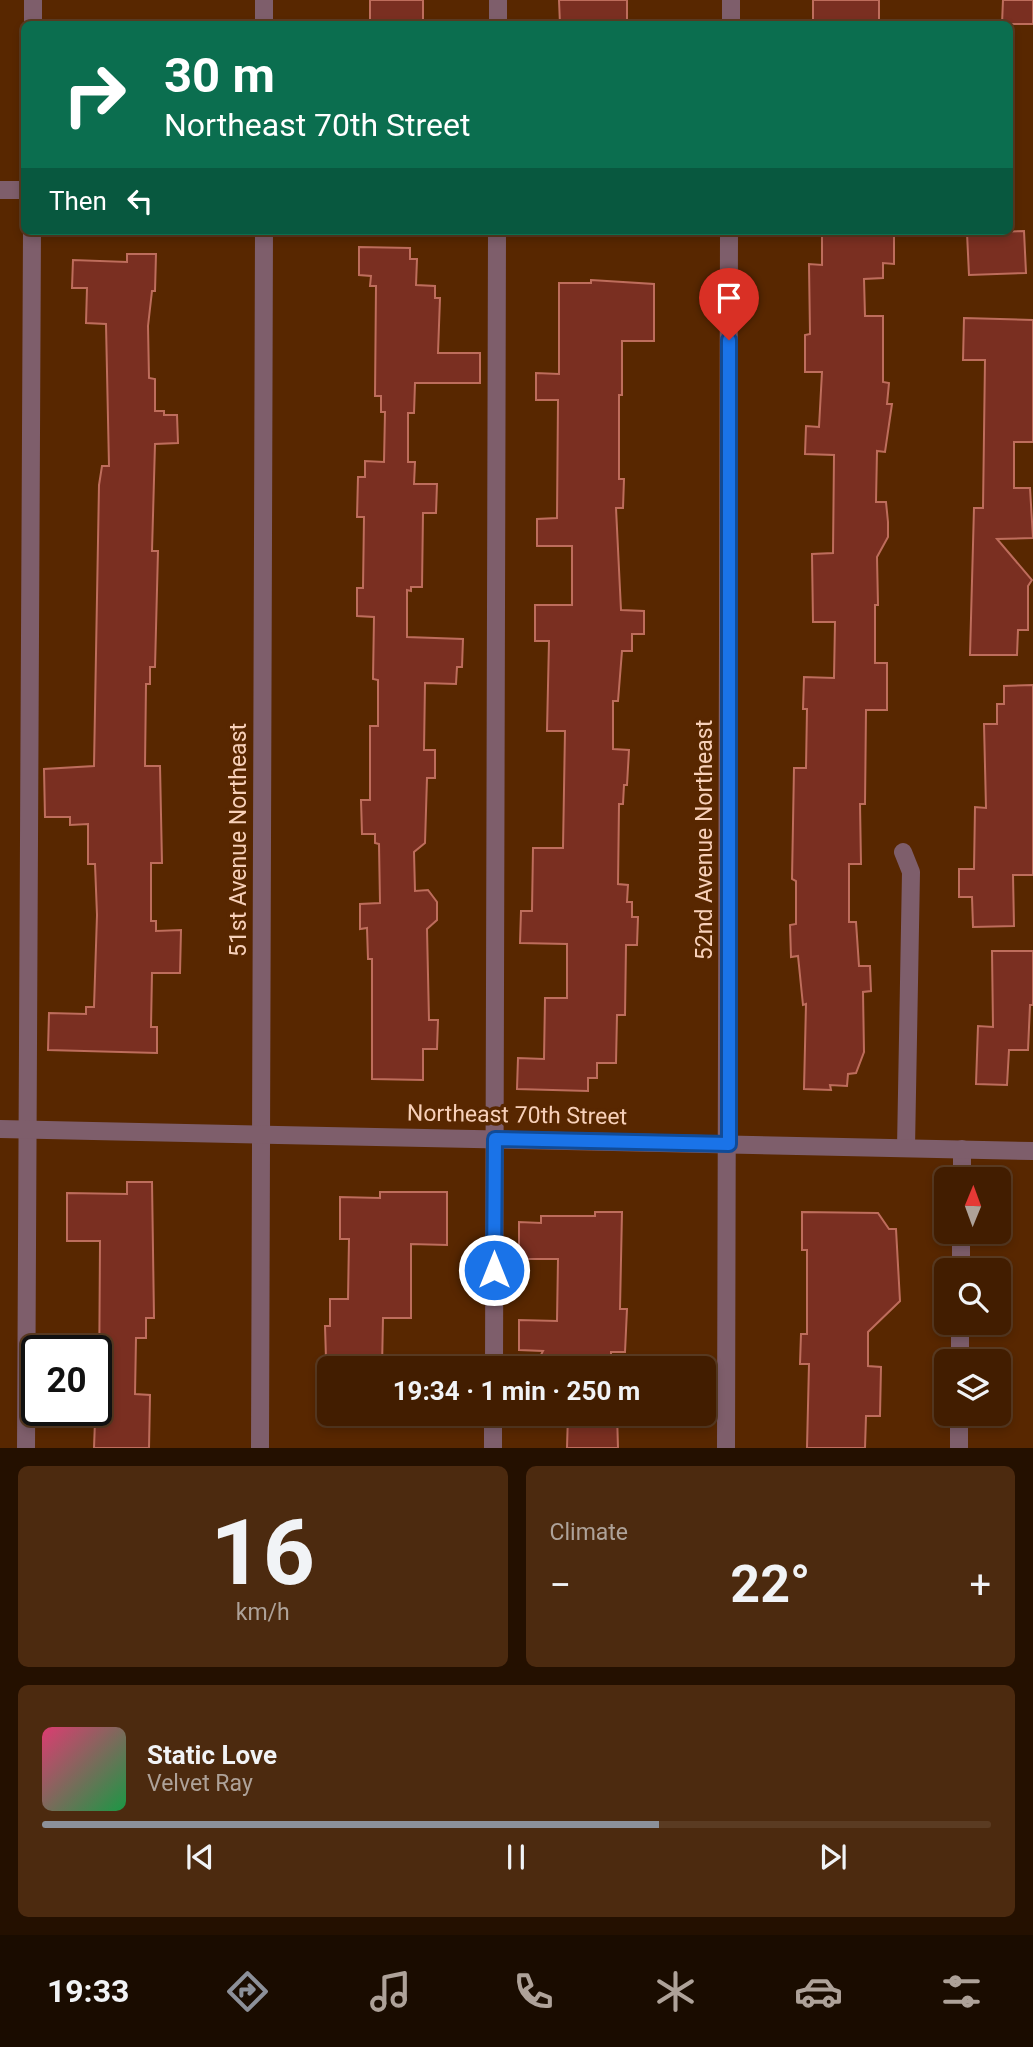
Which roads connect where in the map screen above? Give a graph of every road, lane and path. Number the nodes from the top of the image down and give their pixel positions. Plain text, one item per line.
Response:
1 (33, 0) edge
2 (264, 0) edge
3 (498, 0) edge
4 (732, 0) edge
5 (33, 21) edge
6 (264, 21) edge
7 (498, 21) edge
8 (731, 21) edge
9 (0, 190) edge
10 (21, 190) edge
11 (32, 235) edge
12 (264, 235) edge
13 (497, 235) edge
14 (729, 235) edge
15 (903, 852) dead end
16 (0, 1129) edge
17 (27, 1130) junction
18 (262, 1135) junction
19 (495, 1139) junction
20 (729, 1144) junction
21 (906, 1148) junction
22 (962, 1149) junction
23 (1033, 1151) edge
24 (962, 1167) edge
25 (494, 1356) edge
26 (494, 1426) edge
27 (959, 1426) edge
28 (26, 1448) edge
29 (260, 1448) edge
30 (493, 1448) edge
31 (726, 1448) edge
32 (959, 1448) edge

1 - 5 street
2 - 6 street
3 - 7 street
4 - 8 street
9 - 10 street
11 - 17 street
12 - 18 street, 51st Avenue Northeast
13 - 19 street
14 - 20 street, 52nd Avenue Northeast
15 - 21 street
16 - 17 street, Northeast 70th Street
17 - 18 street, Northeast 70th Street
17 - 28 street
18 - 19 street, Northeast 70th Street
18 - 29 street, 51st Avenue Northeast
19 - 20 street, Northeast 70th Street
19 - 25 street
20 - 21 street, Northeast 70th Street
20 - 31 street, 52nd Avenue Northeast
21 - 22 street, Northeast 70th Street
22 - 23 street, Northeast 70th Street
22 - 24 street
26 - 30 street
27 - 32 street

